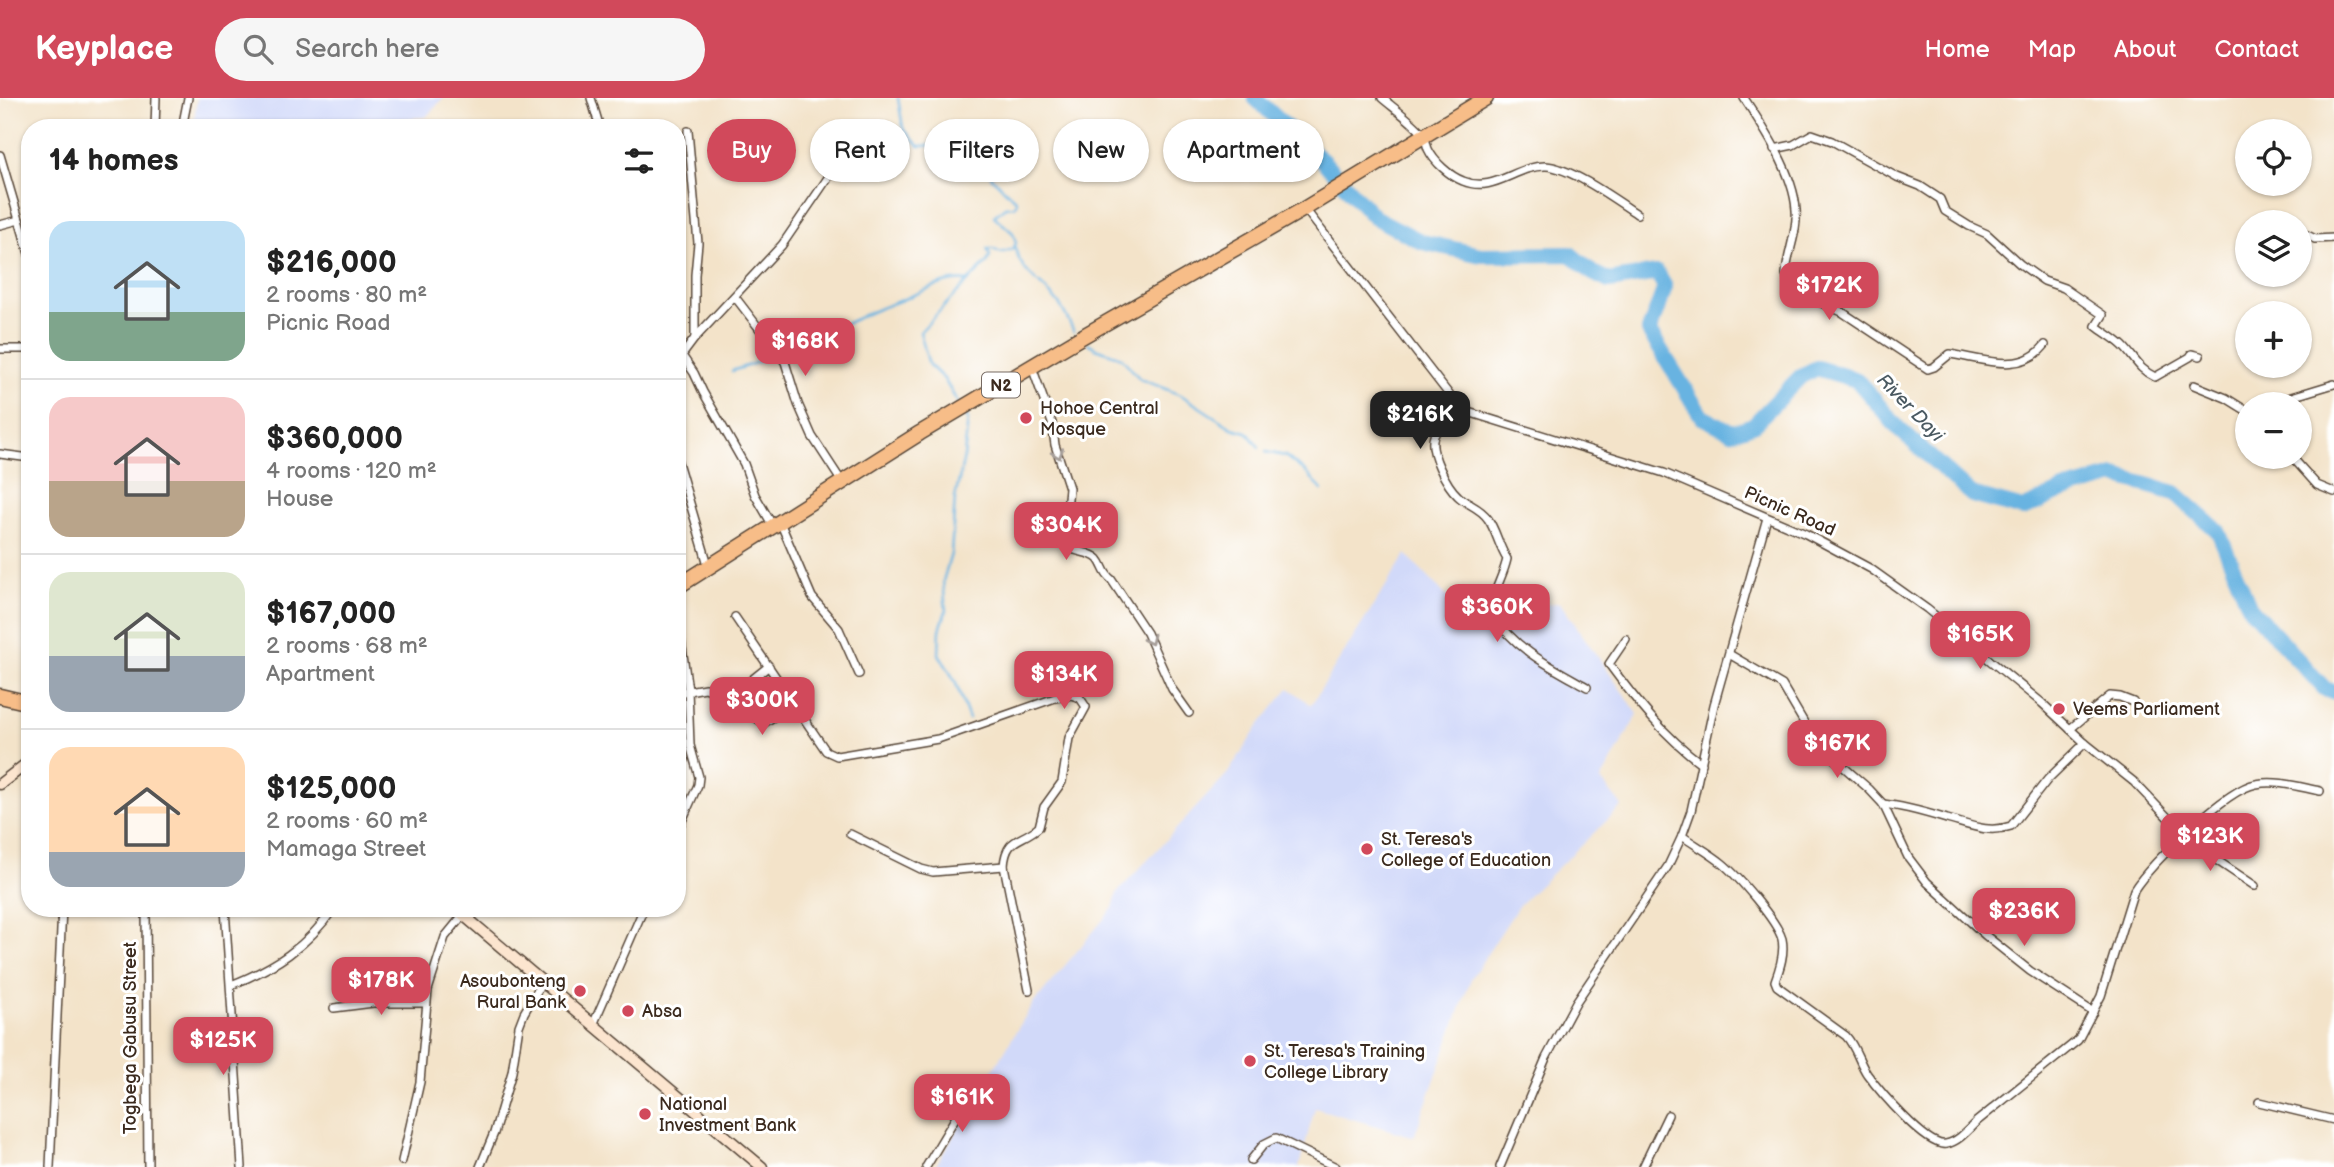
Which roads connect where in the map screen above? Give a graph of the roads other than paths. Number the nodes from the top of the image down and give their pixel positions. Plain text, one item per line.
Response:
1 (156, 98) edge
2 (188, 98) edge
3 (591, 98) edge
4 (1382, 98) edge
5 (1486, 98) edge
6 (1744, 98) edge
7 (155, 119) edge
8 (184, 119) edge
9 (597, 119) edge
10 (688, 131) dead end
11 (1424, 136) junction
12 (1774, 149) junction
13 (0, 155) edge
14 (825, 182) edge
15 (1304, 209) junction
16 (1637, 214) dead end
17 (19, 220) junction
18 (0, 225) edge
19 (21, 225) edge
20 (2312, 238) edge
21 (2334, 238) edge
22 (735, 297) junction
23 (695, 338) junction
24 (2045, 345) dead end
25 (0, 349) edge
26 (21, 349) edge
27 (686, 351) edge
28 (2200, 356) dead end
29 (686, 365) edge
30 (1032, 366) junction
31 (2334, 384) edge
32 (2194, 385) dead end
33 (2308, 392) edge
34 (2235, 404) edge
35 (1458, 406) junction
36 (0, 454) edge
37 (21, 457) edge
38 (2303, 469) edge
39 (842, 482) junction
40 (686, 490) edge
41 (2334, 492) edge
42 (1768, 518) junction
43 (776, 524) junction
44 (709, 568) junction
45 (686, 582) edge
46 (735, 617) dead end
47 (1626, 639) dead end
48 (1729, 654) junction
49 (769, 666) junction
50 (859, 674) dead end
51 (686, 676) edge
52 (1587, 687) dead end
53 (688, 690) junction
54 (0, 696) edge
55 (21, 701) edge
56 (730, 702) junction
57 (2133, 702) dead end
58 (794, 704) junction
59 (1189, 713) dead end
60 (2070, 729) junction
61 (2085, 743) junction
62 (1702, 764) junction
63 (21, 768) edge
64 (0, 783) edge
65 (2320, 791) dead end
66 (1883, 804) junction
67 (686, 812) edge
68 (850, 834) dead end
69 (2184, 835) junction
70 (1682, 836) junction
71 (1004, 866) junction
72 (2255, 886) dead end
73 (62, 917) edge
74 (146, 917) edge
75 (226, 917) edge
76 (327, 917) edge
77 (461, 917) edge
78 (467, 917) edge
79 (640, 917) edge
80 (543, 981) junction
81 (231, 985) junction
82 (1029, 990) dead end
83 (426, 1003) junction
84 (334, 1008) dead end
85 (2093, 1012) junction
86 (593, 1025) junction
87 (975, 1085) dead end
88 (2259, 1102) dead end
89 (1668, 1115) dead end
90 (2334, 1120) edge
91 (1251, 1160) dead end
92 (402, 1161) dead end
93 (50, 1167) edge
94 (148, 1167) edge
95 (242, 1167) edge
96 (480, 1167) edge
97 (762, 1167) edge
98 (926, 1167) edge
99 (1336, 1167) edge
100 (1500, 1167) edge
101 (1643, 1167) edge

1 - 7 street
2 - 8 street
3 - 9 street
4 - 11 street
5 - 11 highway, N2
6 - 12 street
10 - 23 street
11 - 15 highway, N2
11 - 16 street
12 - 24 street
12 - 28 street
13 - 17 street
14 - 22 street
15 - 30 highway, N2
15 - 35 street, Picnic Road
17 - 18 street
17 - 19 street
20 - 21 street
22 - 23 street
22 - 39 street
23 - 27 street
25 - 26 street
29 - 43 street
30 - 39 highway, N2
30 -> 59 street
31 - 33 street
32 - 34 street
35 - 42 street, Picnic Road
35 - 52 street
36 - 37 street
38 - 41 street
39 - 43 highway, N2
40 - 44 street
42 - 48 street
42 - 60 street, Picnic Road
43 - 44 highway, N2
43 - 50 street
44 - 45 highway, N2
46 - 49 street
47 - 62 street
48 - 62 street
48 - 66 street
49 - 56 street
49 - 58 street
51 - 53 street
53 - 56 street
53 - 67 street
54 - 55 highway
56 - 58 street
57 - 60 street
58 - 71 street
60 - 61 street, Picnic Road
61 - 66 street
61 - 69 street, Picnic Road
62 - 70 street
63 - 64 main road
65 - 69 street
66 - 85 street
68 - 71 street
69 - 72 street, Picnic Road
69 - 85 street
70 - 85 street
70 - 100 street
71 - 82 street
73 - 93 street
74 - 94 street, Togbega Gabusu Street
75 - 81 street
76 - 81 street
77 - 83 street
78 - 80 main road
79 - 86 street
80 - 86 main road
80 - 96 street
81 - 95 street
83 - 84 street
83 - 92 street
86 - 97 main road
87 - 98 street
88 - 90 street
89 - 101 street
91 - 99 street

